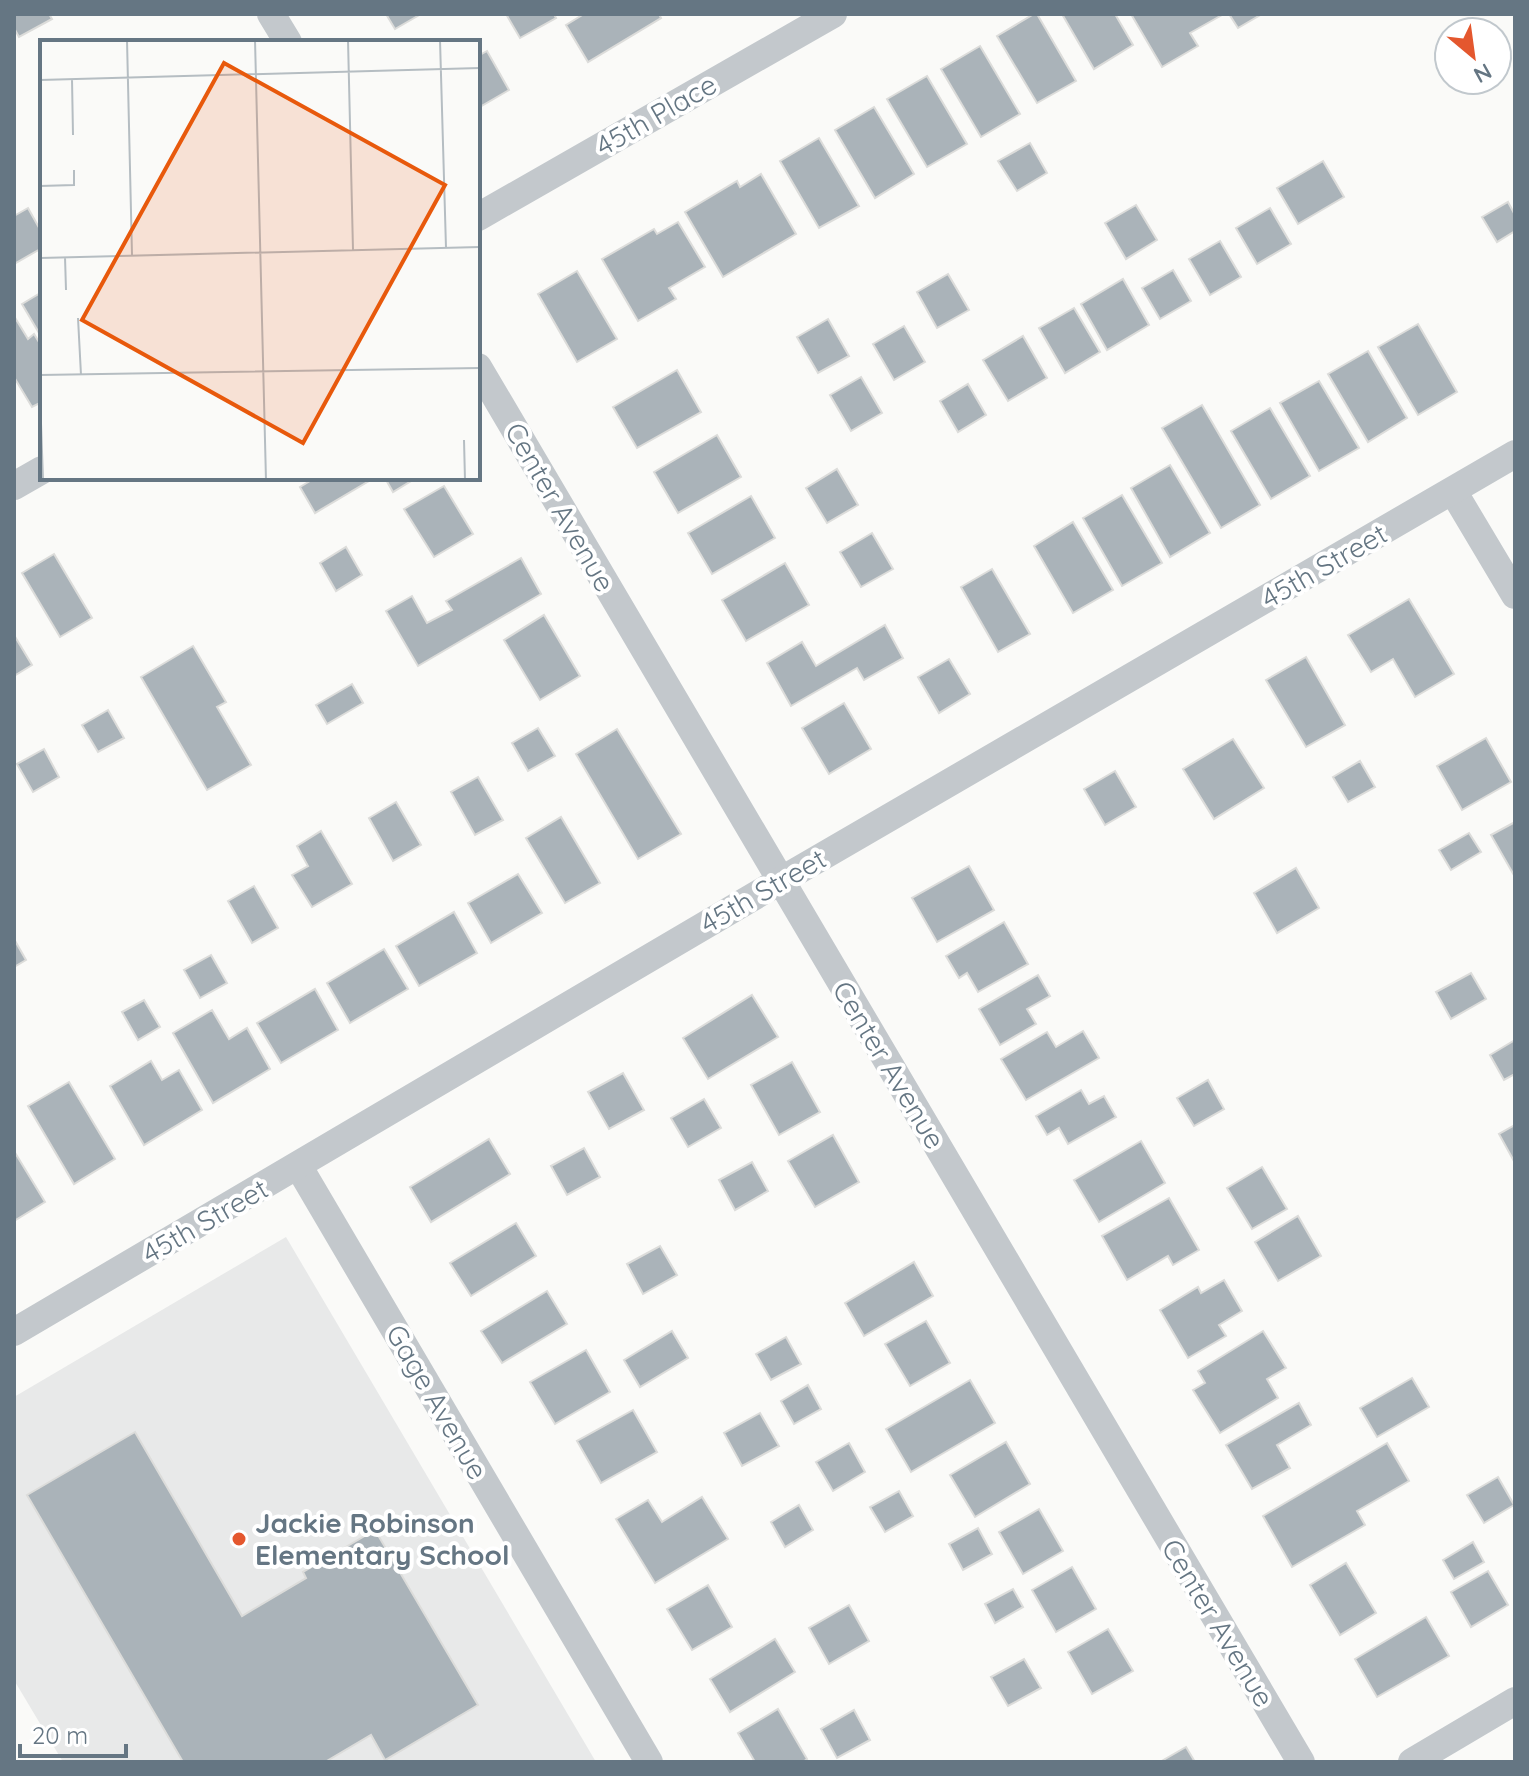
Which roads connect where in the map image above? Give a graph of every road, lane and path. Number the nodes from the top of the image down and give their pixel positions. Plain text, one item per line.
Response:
1 (271, 14) edge
2 (833, 14) edge
3 (287, 40) edge
4 (480, 216) edge
5 (480, 370) edge
6 (1515, 454) edge
7 (40, 471) edge
8 (14, 486) edge
9 (1453, 491) junction
10 (1515, 595) edge
11 (780, 881) junction
12 (299, 1167) junction
13 (14, 1332) edge
14 (1515, 1701) edge
15 (649, 1762) edge
16 (1301, 1762) edge
17 (1412, 1762) edge

1 - 3 street
2 - 4 street, 45th Place
5 - 11 street, Center Avenue
6 - 9 street, 45th Street
7 - 8 street
9 - 10 street
9 - 11 street, 45th Street
11 - 12 street, 45th Street
11 - 16 street, Center Avenue
12 - 13 street, 45th Street
12 - 15 street, Gage Avenue
14 - 17 street

